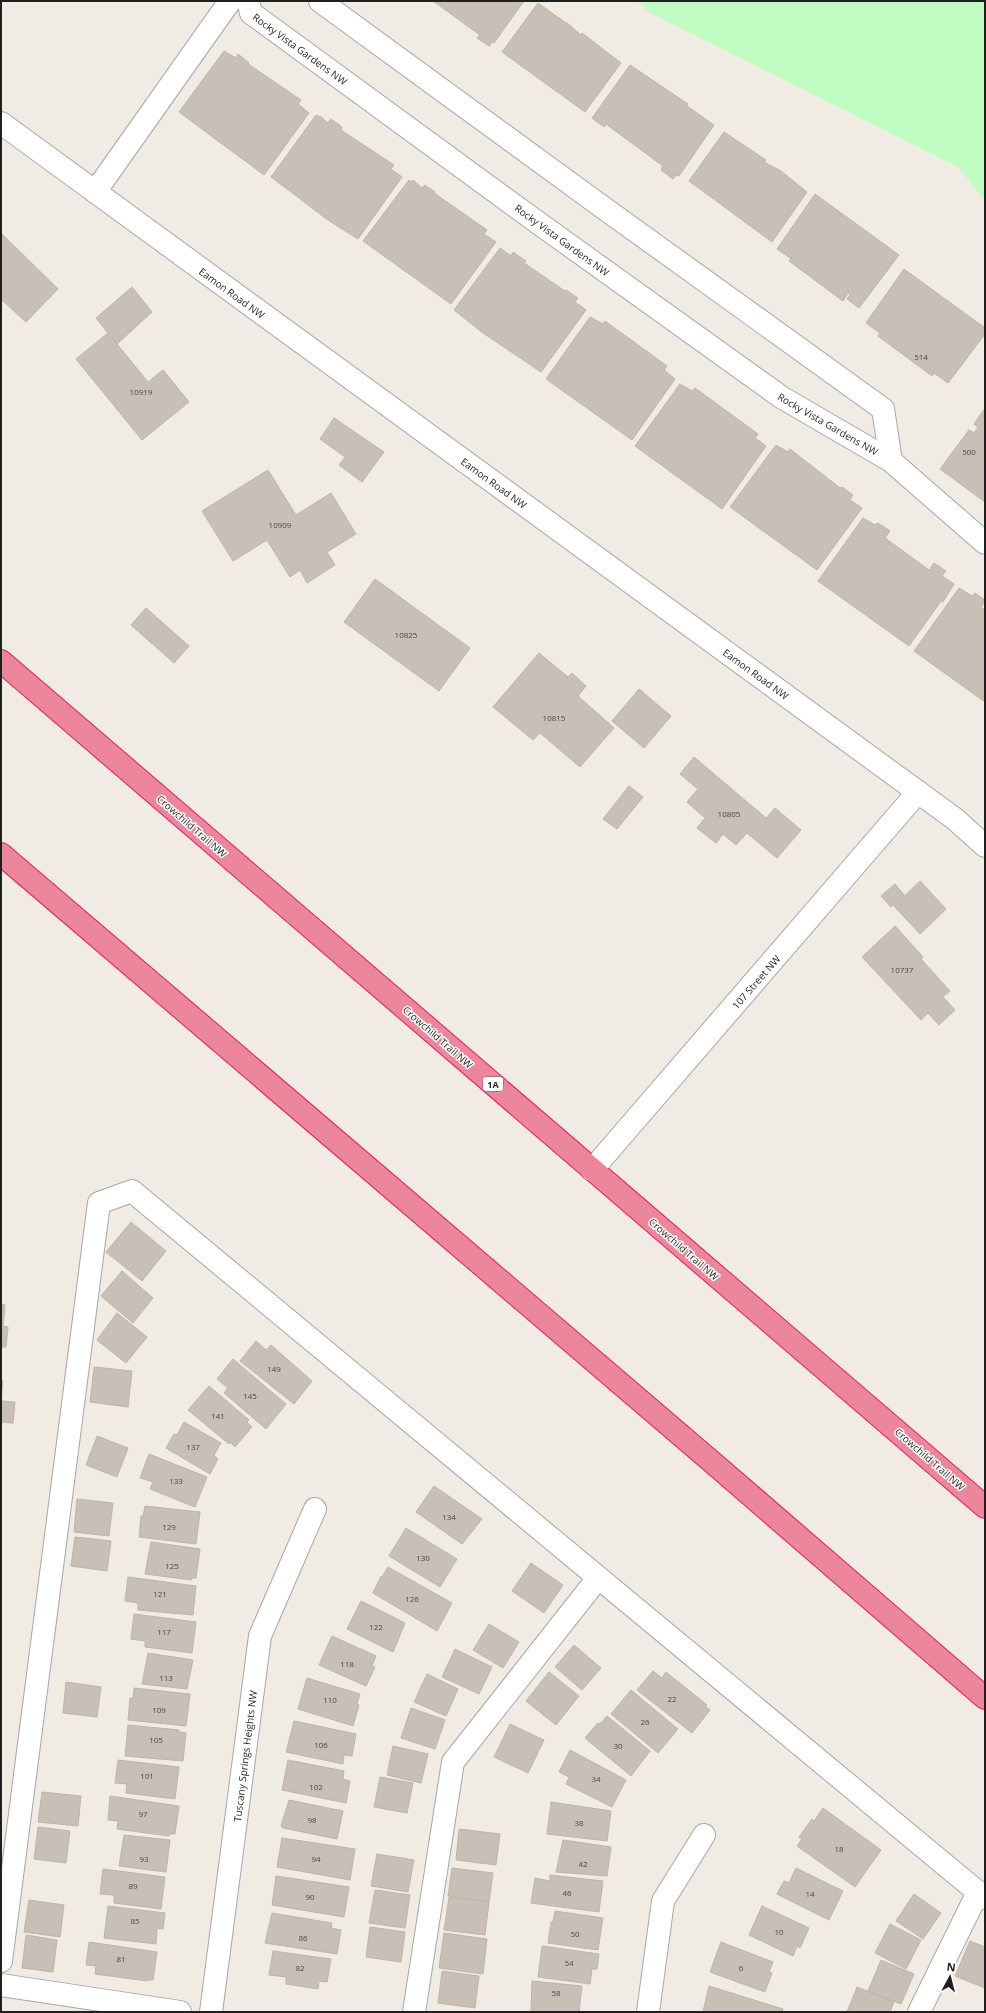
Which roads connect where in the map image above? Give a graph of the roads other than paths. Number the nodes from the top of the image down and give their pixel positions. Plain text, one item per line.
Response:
1 (230, 1) edge
2 (248, 1) edge
3 (320, 1) edge
4 (1, 123) edge
5 (95, 192) junction
6 (891, 461) junction
7 (985, 542) edge
8 (1, 661) edge
9 (918, 792) junction
10 (985, 846) edge
11 (1, 854) edge
12 (592, 1170) junction
13 (985, 1507) edge
14 (315, 1509) dead end
15 (598, 1578) junction
16 (985, 1698) edge
17 (704, 1835) dead end
18 (982, 1896) edge
19 (1, 1961) edge
20 (1, 1986) edge
21 (180, 2012) edge
22 (211, 2012) edge
23 (414, 2012) edge
24 (648, 2012) edge
25 (920, 2012) edge

1 - 5 street
2 - 6 street, Rocky Vista Gardens NW
3 - 6 street, Rocky Vista Gardens NW
4 - 5 street, Eamon Road NW
5 - 9 street, Eamon Road NW
6 - 7 street, Rocky Vista Gardens NW
8 - 12 highway, Crowchild Trail NW / 1A
9 - 10 street, Eamon Road NW
9 - 12 street, 107 Street NW
11 - 16 highway
12 - 13 highway, Crowchild Trail NW / 1A
14 - 22 street, Tuscany Springs Heights NW
15 - 18 street
15 - 19 street
15 - 23 street
17 - 24 street
18 - 25 street
20 - 21 street

